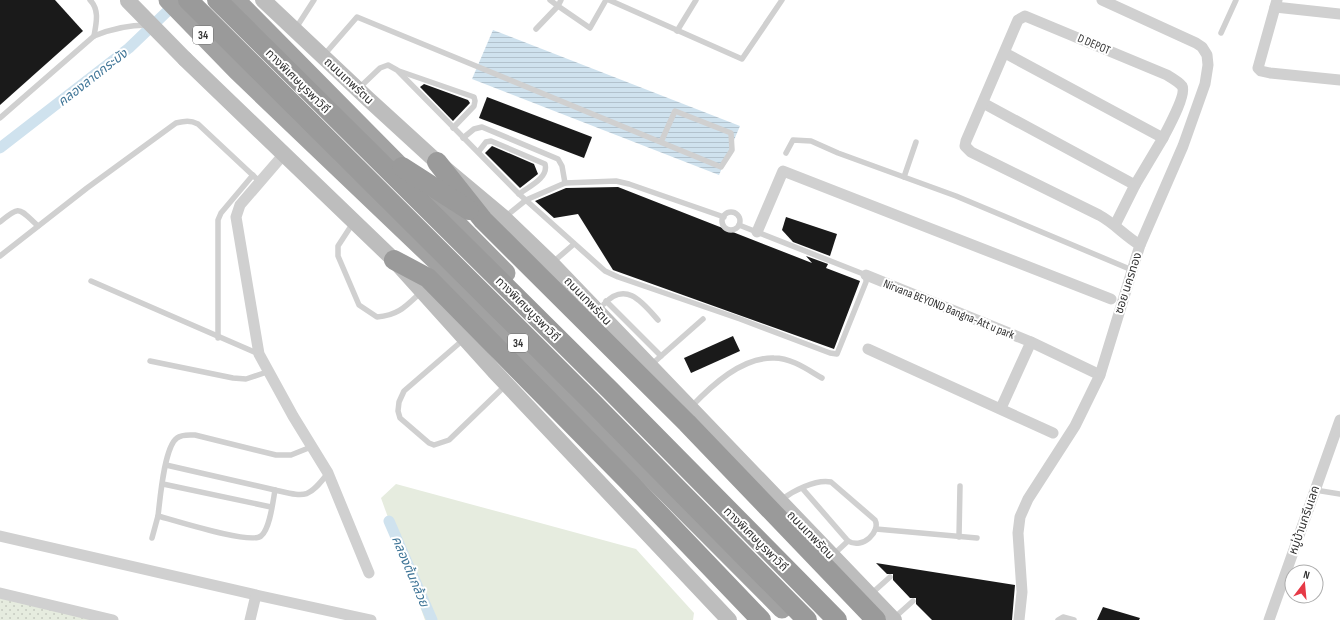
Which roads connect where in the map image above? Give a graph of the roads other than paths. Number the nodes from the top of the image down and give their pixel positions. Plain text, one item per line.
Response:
1 (90, 0) edge
2 (168, 0) edge
3 (188, 0) edge
4 (217, 0) edge
5 (263, 0) edge
6 (314, 0) edge
7 (550, 0) edge
8 (561, 0) edge
9 (606, 0) edge
10 (609, 0) edge
11 (696, 0) edge
12 (782, 0) edge
13 (1102, 0) edge
14 (1236, 0) edge
15 (127, 1) edge
16 (240, 4) edge
17 (1276, 4) edge
18 (558, 6) junction
19 (1340, 14) edge
20 (151, 25) junction
21 (536, 29) dead end
22 (295, 30) junction
23 (677, 31) junction
24 (1221, 33) dead end
25 (94, 36) junction
26 (1005, 54) junction
27 (323, 56) junction
28 (396, 70) junction
29 (1340, 80) edge
30 (358, 90) junction
31 (983, 103) junction
32 (1178, 105) junction
33 (1195, 113) junction
34 (0, 118) edge
35 (453, 128) junction
36 (463, 138) junction
37 (1163, 138) junction
38 (661, 142) junction
39 (916, 142) dead end
40 (479, 151) junction
41 (786, 153) dead end
42 (284, 154) junction
43 (437, 162) junction
44 (402, 167) junction
45 (904, 177) junction
46 (256, 178) junction
47 (565, 183) junction
48 (1135, 185) junction
49 (519, 194) junction
50 (526, 200) junction
51 (724, 217) junction
52 (504, 218) junction
53 (483, 220) junction
54 (354, 221) junction
55 (0, 222) edge
56 (739, 225) junction
57 (1114, 225) junction
58 (38, 226) junction
59 (757, 232) junction
60 (574, 244) junction
61 (1140, 245) junction
62 (0, 256) edge
63 (394, 260) joint
64 (552, 264) junction
65 (1132, 270) junction
66 (866, 275) junction
67 (429, 277) junction
68 (91, 281) dead end
69 (1111, 299) dead end
70 (602, 306) junction
71 (703, 319) dead end
72 (658, 320) dead end
73 (218, 338) junction
74 (464, 339) junction
75 (1031, 342) junction
76 (868, 349) dead end
77 (259, 354) junction
78 (150, 361) dead end
79 (656, 361) junction
80 (267, 372) junction
81 (1100, 375) junction
82 (822, 378) dead end
83 (507, 384) junction
84 (1001, 408) junction
85 (689, 415) junction
86 (1340, 420) edge
87 (1053, 433) dead end
88 (311, 447) junction
89 (166, 465) junction
90 (328, 473) junction
91 (163, 484) junction
92 (960, 486) dead end
93 (802, 488) junction
94 (275, 490) junction
95 (1314, 490) junction
96 (1340, 494) edge
97 (779, 501) junction
98 (271, 507) junction
99 (158, 516) junction
100 (876, 529) junction
101 (0, 536) edge
102 (959, 537) junction
103 (152, 538) dead end
104 (977, 538) dead end
105 (848, 541) junction
106 (832, 556) junction
107 (369, 573) dead end
108 (890, 577) dead end
109 (0, 593) edge
110 (870, 595) junction
111 (256, 596) junction
112 (913, 601) dead end
113 (725, 619) edge
114 (113, 620) edge
115 (250, 620) edge
116 (371, 620) edge
117 (761, 620) edge
118 (793, 620) edge
119 (808, 620) edge
120 (836, 620) edge
121 (846, 620) edge
122 (888, 620) edge
123 (1019, 620) edge
124 (1058, 620) edge
125 (1074, 620) edge
126 (1269, 620) edge

1 - 25 lane
2 - 67 highway, 34
3 - 119 highway, ทางพิเศษบูรพาวิถี
4 - 120 highway, ทางพิเศษบูรพาวิถี
5 - 22 main road, ถนนเทพรัตน
6 - 22 lane
7 - 18 lane
8 - 18 lane
9 - 18 lane
10 - 23 lane
11 - 23 lane
12 - 23 lane
13 - 33 street, ซอย นครทอง
14 - 24 lane
15 - 20 main road, 34, bridge
16 - 44 highway, ถนนเทพรัตน
17 - 19 street
17 - 29 street
18 - 21 lane
20 - 25 lane
20 - 42 main road, 34, bridge
22 - 27 main road, ถนนเทพรัตน
25 - 34 lane
26 - 31 street, D DEPOT
26 - 32 street, D DEPOT
26 - 37 street
27 - 30 main road, ถนนเทพรัตน
27 - 38 lane
28 - 30 lane
28 - 35 lane
28 - 35 lane
30 - 43 main road, ถนนเทพรัตน
31 - 48 street
31 - 57 street, D DEPOT
32 - 33 street
32 - 37 street, D DEPOT
33 - 61 street, ซอย นครทอง
35 - 36 lane
36 - 40 lane
36 - 47 lane
37 - 48 street, D DEPOT
38 - 38 lane
39 - 45 lane
40 - 49 lane
40 - 49 lane
41 - 45 lane
42 - 46 street
42 - 54 main road, 34
43 - 52 main road, ถนนเทพรัตน
43 - 53 highway
44 - 53 highway
44 - 121 highway, ถนนเทพรัตน
45 - 65 lane
46 - 58 lane
46 - 73 lane
46 - 77 street
47 - 50 lane
47 - 51 lane
48 - 57 street, D DEPOT
49 - 50 lane
50 - 52 lane
50 - 60 lane
51 - 56 lane
51 - 56 lane
52 - 64 main road, ถนนเทพรัตน
53 - 85 highway
54 - 63 main road, 34
54 - 67 lane
55 - 58 lane
56 - 59 lane
57 - 61 street, D DEPOT
58 - 62 lane
59 - 66 lane
59 - 69 street
60 - 64 lane
60 - 66 lane
61 - 65 street, ซอย นครทอง
63 - 67 highway
64 - 70 main road, ถนนเทพรัตน
65 - 81 street, ซอย นครทอง
66 - 75 street, Nirvana BEYOND Bangna-Att u park
67 - 74 main road, 34
67 - 117 highway
67 - 118 highway, 34
68 - 73 lane
70 - 72 lane
70 - 79 main road, ถนนเทพรัตน
71 - 79 lane
73 - 77 lane
74 - 83 main road, 34
74 - 83 lane
75 - 81 street, Nirvana BEYOND Bangna-Att u park
75 - 84 street, Nirvana BEYOND Bangna-Att u park
76 - 84 street
77 - 80 street
78 - 80 lane
79 - 85 main road, ถนนเทพรัตน
80 - 88 street
81 - 123 street, ซอย นครทอง
82 - 85 lane
83 - 113 main road, 34
84 - 87 street
85 - 97 main road, ถนนเทพรัตน
85 - 122 highway
86 - 95 street, หมู่บ้านกรีนเลค
88 - 89 lane
88 - 90 street
89 - 91 lane
89 - 94 lane
90 - 94 lane
90 - 107 street
91 - 98 lane
91 - 99 lane
92 - 102 lane
93 - 97 lane
93 - 100 lane
93 - 105 lane
94 - 98 lane
95 - 96 lane
95 - 126 street, หมู่บ้านกรีนเลค
97 - 106 main road, ถนนเทพรัตน
98 - 99 lane
99 - 103 lane
100 - 102 lane
100 - 105 lane
101 - 111 street
102 - 104 lane
105 - 106 lane
106 - 110 main road, ถนนเทพรัตน
108 - 110 lane
109 - 114 street
110 - 122 main road, ถนนเทพรัตน
111 - 115 street
111 - 116 street
112 - 122 lane
124 - 125 lane

